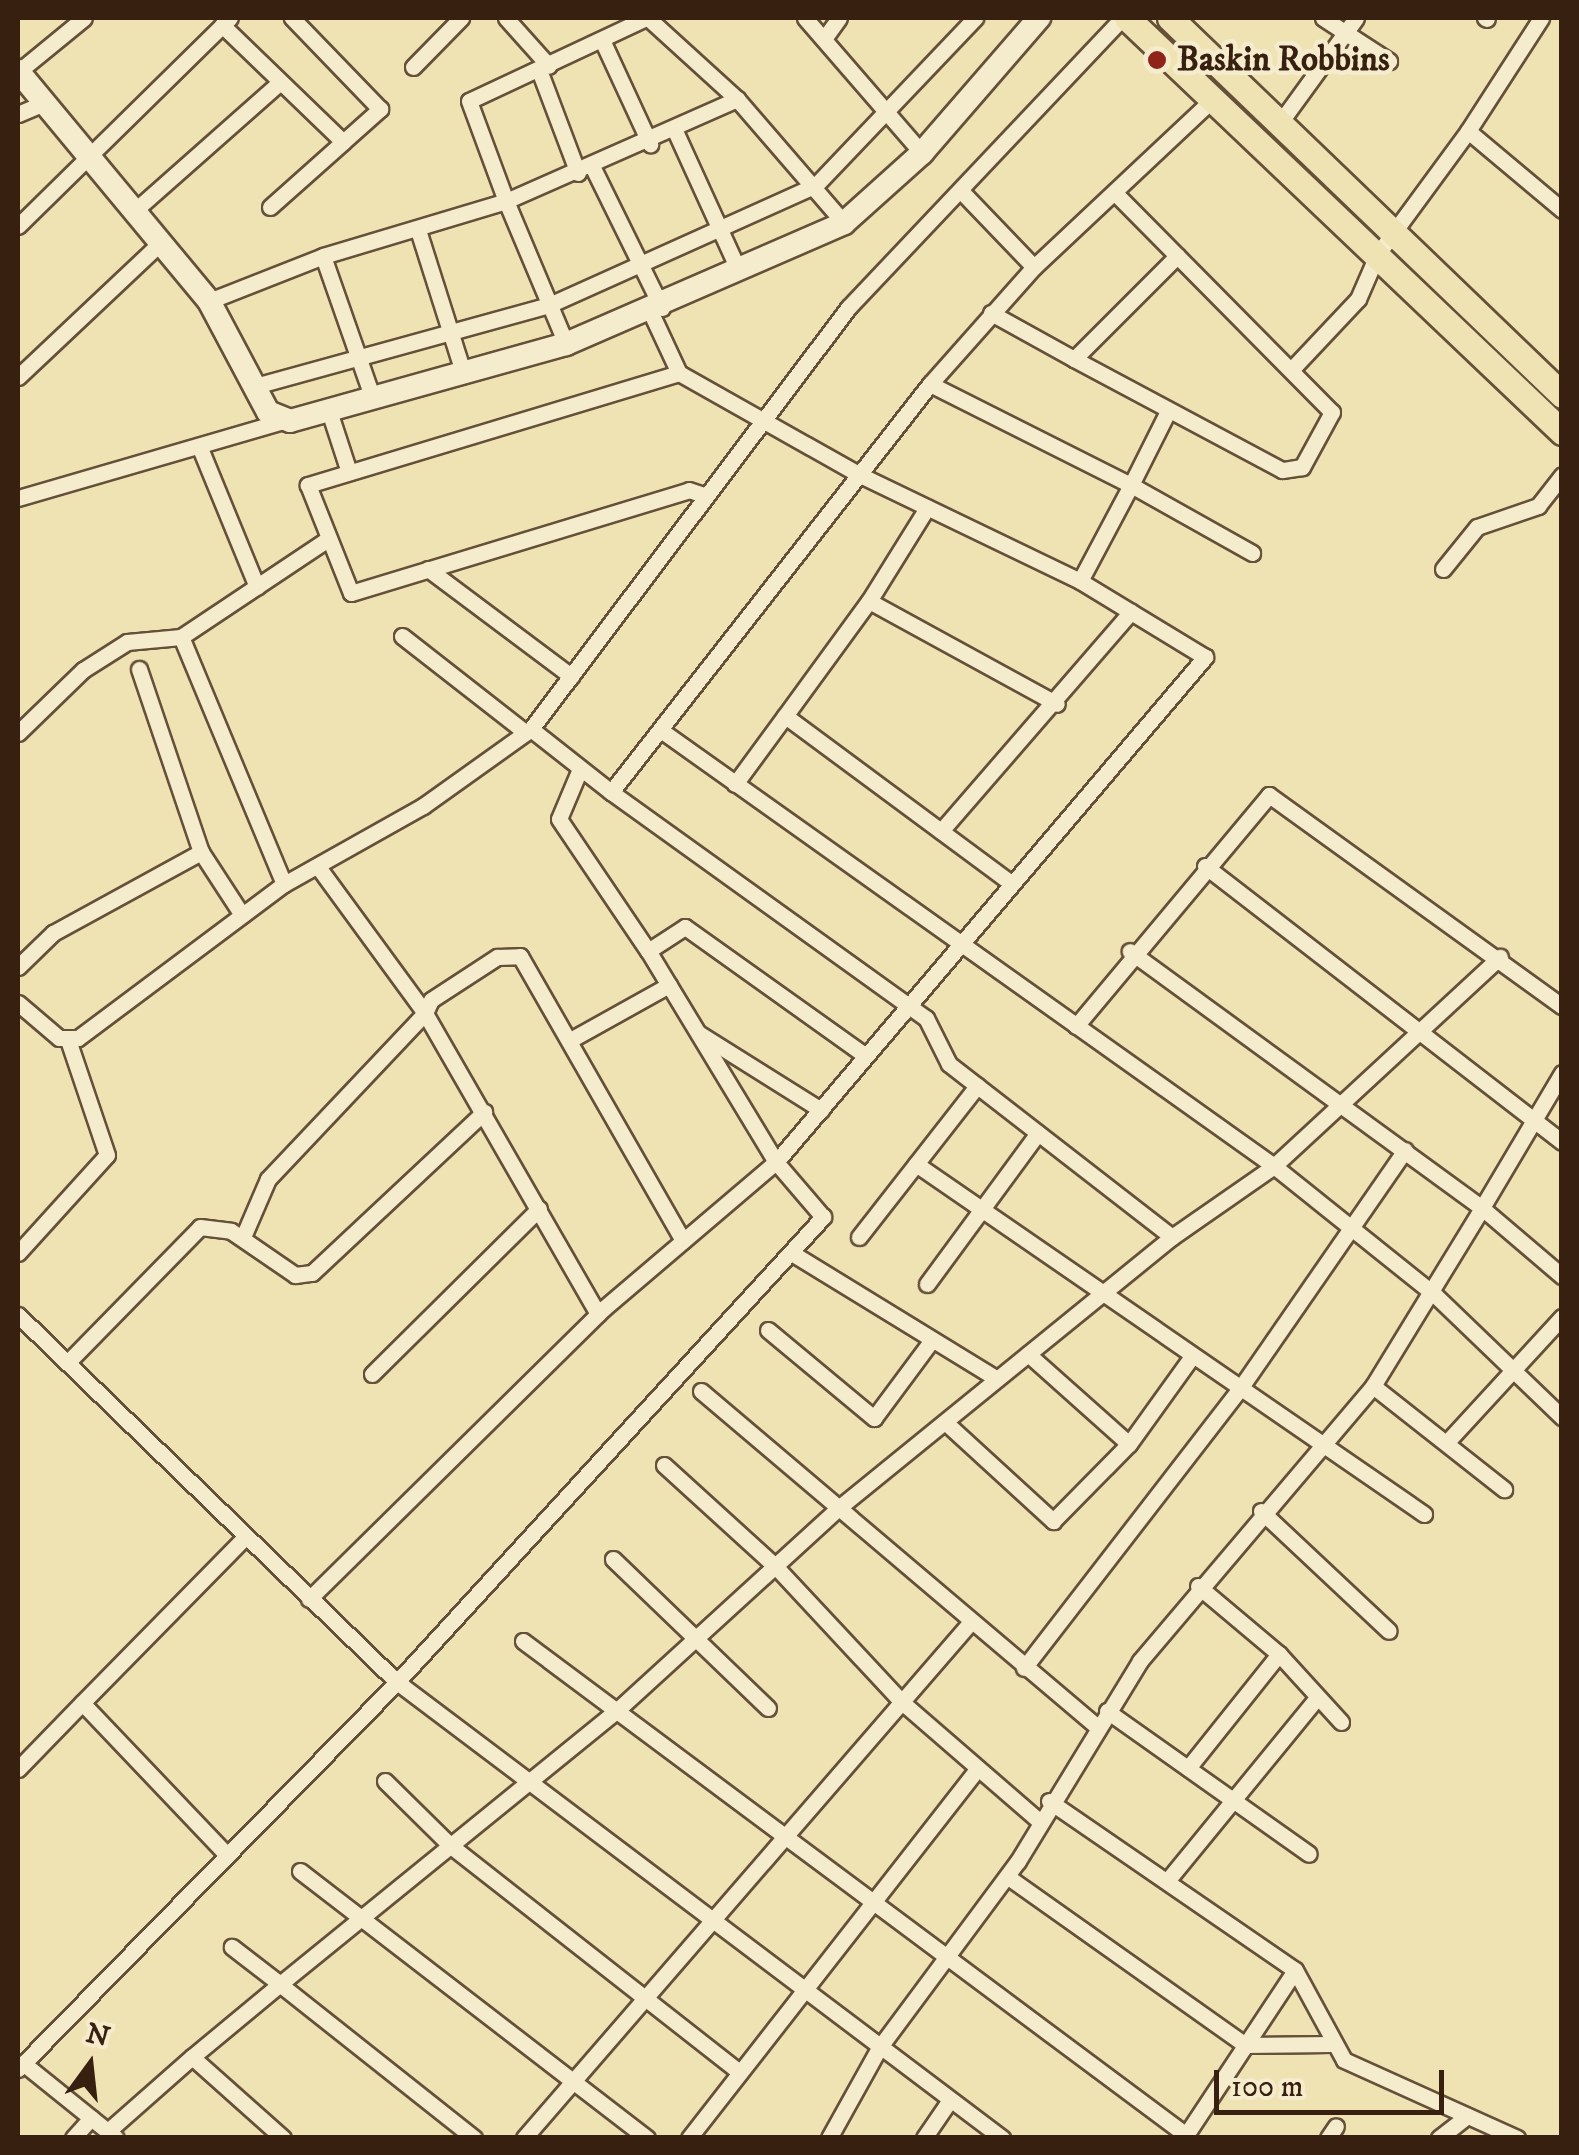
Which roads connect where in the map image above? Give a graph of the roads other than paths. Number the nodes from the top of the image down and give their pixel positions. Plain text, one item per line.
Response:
1 (84, 18) edge
2 (292, 18) edge
3 (461, 18) edge
4 (506, 18) edge
5 (647, 18) edge
6 (805, 18) edge
7 (840, 18) edge
8 (953, 18) edge
9 (1039, 18) edge
10 (1124, 18) edge
11 (1170, 18) edge
12 (1323, 18) edge
13 (1356, 18) edge
14 (1541, 18) edge
15 (226, 21) edge
16 (971, 23) edge
17 (1346, 32) junction
18 (826, 36) junction
19 (602, 40) junction
20 (1389, 61) dead end
21 (413, 67) dead end
22 (544, 68) junction
23 (18, 71) edge
24 (280, 82) junction
25 (1214, 99) junction
26 (737, 100) junction
27 (41, 104) junction
28 (890, 113) junction
29 (18, 114) edge
30 (1280, 124) junction
31 (1468, 131) junction
32 (676, 133) junction
33 (342, 142) junction
34 (650, 144) junction
35 (922, 153) junction
36 (82, 158) junction
37 (586, 171) junction
38 (816, 185) junction
39 (961, 190) junction
40 (1116, 194) junction
41 (506, 201) junction
42 (1560, 203) edge
43 (270, 207) dead end
44 (132, 213) junction
45 (844, 223) junction
46 (18, 226) edge
47 (418, 230) junction
48 (722, 231) junction
49 (160, 243) junction
50 (1386, 246) junction
51 (323, 256) junction
52 (1177, 256) junction
53 (1034, 267) junction
54 (738, 269) junction
55 (638, 270) junction
56 (209, 301) junction
57 (549, 305) junction
58 (656, 311) junction
59 (991, 313) junction
60 (452, 334) junction
61 (566, 344) junction
62 (1074, 358) junction
63 (359, 359) junction
64 (1291, 370) junction
65 (679, 373) junction
66 (464, 375) junction
67 (18, 377) edge
68 (930, 384) junction
69 (255, 386) junction
70 (1559, 388) edge
71 (372, 400) junction
72 (1168, 411) junction
73 (330, 414) junction
74 (762, 414) junction
75 (280, 422) junction
76 (1562, 432) edge
77 (200, 448) junction
78 (349, 472) junction
79 (858, 474) junction
80 (1562, 475) edge
81 (1130, 486) junction
82 (706, 496) junction
83 (18, 498) edge
84 (927, 508) junction
85 (328, 538) junction
86 (1252, 553) dead end
87 (1443, 569) dead end
88 (428, 570) junction
89 (1080, 580) junction
90 (257, 587) junction
91 (870, 601) junction
92 (1132, 612) junction
93 (402, 636) dead end
94 (180, 637) junction
95 (139, 669) dead end
96 (571, 676) junction
97 (1056, 704) junction
98 (785, 716) junction
99 (662, 730) junction
100 (529, 731) junction
101 (18, 733) edge
102 (580, 768) junction
103 (735, 784) junction
104 (611, 792) junction
105 (941, 831) junction
106 (201, 852) junction
107 (1205, 866) junction
108 (318, 867) junction
109 (1012, 882) junction
110 (284, 884) junction
111 (242, 915) junction
112 (957, 946) junction
113 (648, 951) junction
114 (1130, 951) junction
115 (1500, 958) junction
116 (18, 967) edge
117 (669, 985) junction
118 (18, 1003) edge
119 (907, 1006) junction
120 (1562, 1006) edge
121 (425, 1013) junction
122 (1076, 1026) junction
123 (697, 1032) junction
124 (1424, 1034) junction
125 (68, 1040) junction
126 (572, 1040) junction
127 (866, 1056) junction
128 (1562, 1073) edge
129 (978, 1086) junction
130 (1338, 1101) junction
131 (821, 1110) junction
132 (484, 1112) junction
133 (1534, 1118) junction
134 (1038, 1134) junction
135 (1562, 1142) edge
136 (1405, 1150) junction
137 (776, 1162) junction
138 (916, 1164) junction
139 (1274, 1166) junction
140 (1482, 1208) junction
141 (538, 1209) junction
142 (980, 1213) junction
143 (1348, 1230) junction
144 (860, 1236) dead end
145 (243, 1237) junction
146 (1172, 1237) junction
147 (683, 1241) junction
148 (18, 1253) edge
149 (795, 1255) junction
150 (1561, 1277) edge
151 (927, 1284) dead end
152 (1434, 1294) junction
153 (1099, 1296) junction
154 (598, 1314) junction
155 (18, 1315) edge
156 (1562, 1316) edge
157 (768, 1330) dead end
158 (932, 1340) junction
159 (1028, 1354) junction
160 (1190, 1358) junction
161 (67, 1363) junction
162 (1514, 1366) junction
163 (372, 1374) dead end
164 (996, 1378) junction
165 (1373, 1386) junction
166 (1241, 1387) junction
167 (701, 1390) dead end
168 (1562, 1417) edge
169 (945, 1422) junction
170 (1318, 1442) junction
171 (1447, 1442) junction
172 (1128, 1444) junction
173 (664, 1465) dead end
174 (1504, 1490) dead end
175 (836, 1510) junction
176 (1261, 1511) junction
177 (1424, 1514) dead end
178 (244, 1538) junction
179 (614, 1559) dead end
180 (776, 1566) junction
181 (1198, 1586) junction
182 (309, 1599) junction
183 (970, 1623) junction
184 (1389, 1631) dead end
185 (523, 1641) dead end
186 (698, 1642) junction
187 (1280, 1654) junction
188 (1024, 1668) junction
189 (397, 1682) junction
190 (1315, 1700) junction
191 (904, 1702) junction
192 (82, 1703) junction
193 (768, 1708) dead end
194 (1107, 1711) junction
195 (614, 1713) junction
196 (1341, 1722) dead end
197 (1095, 1725) junction
198 (978, 1768) junction
199 (1188, 1768) junction
200 (18, 1769) edge
201 (386, 1781) dead end
202 (528, 1783) junction
203 (1232, 1800) junction
204 (1049, 1801) junction
205 (1038, 1820) junction
206 (784, 1842) junction
207 (451, 1846) junction
208 (227, 1854) junction
209 (1310, 1854) dead end
210 (300, 1871) dead end
211 (1008, 1877) junction
212 (1167, 1881) junction
213 (871, 1910) junction
214 (364, 1914) junction
215 (713, 1925) junction
216 (232, 1946) dead end
217 (944, 1962) junction
218 (1295, 1970) junction
219 (280, 1984) junction
220 (800, 1990) junction
221 (643, 2002) junction
222 (1245, 2044) junction
223 (1332, 2044) junction
224 (879, 2048) junction
225 (192, 2057) junction
226 (20, 2066) edge
227 (740, 2073) junction
228 (575, 2078) junction
229 (950, 2100) junction
230 (1467, 2116) junction
231 (90, 2118) junction
232 (112, 2134) edge
233 (1185, 2136) edge
234 (73, 2138) edge
235 (283, 2138) edge
236 (474, 2138) edge
237 (524, 2138) edge
238 (647, 2138) edge
239 (688, 2138) edge
240 (829, 2138) edge
241 (924, 2138) edge
242 (1002, 2138) edge
243 (1439, 2138) edge
244 (1516, 2138) edge

1 - 23 street
2 - 33 street
3 - 21 street
4 - 22 street
5 - 19 street
5 - 26 street
6 - 18 street
7 - 18 street
8 - 16 street
9 - 35 street
10 - 25 main road
10 - 39 street
11 - 30 main road
12 - 17 street
13 - 17 street
14 - 31 street
15 - 24 street
15 - 36 street
16 - 28 street
17 - 20 street
17 - 30 street
18 - 28 street
19 - 22 street
19 - 34 street
22 - 37 street
22 - 41 street
23 - 27 street
24 - 33 street
24 - 44 street
25 - 40 street
25 - 50 main road
26 - 32 street
26 - 38 street
27 - 29 street
27 - 36 street
28 - 35 street
28 - 38 street
30 - 50 main road
31 - 42 street
31 - 50 street
32 - 34 street
32 - 48 street
33 - 43 street
34 - 37 street
35 - 45 street
36 - 44 street
36 - 46 street
37 - 41 street
37 - 55 street
38 - 45 street
38 - 48 street
39 - 53 street
39 - 74 street
40 - 52 street
40 - 53 street
41 - 47 street
41 - 57 street
44 - 49 street
45 - 54 street
47 - 51 street
47 - 60 street
48 - 54 street
48 - 55 street
49 - 56 street
49 - 67 street
50 - 64 street
50 - 70 main road
50 - 76 main road
51 - 56 street
51 - 63 street
52 - 62 street
52 - 64 street
53 - 59 street
54 - 58 street
55 - 57 street
55 - 58 street
56 - 69 street
57 - 60 street
57 - 61 street
58 - 61 street
58 - 65 street
59 - 62 street
59 - 68 street
60 - 63 street
60 - 66 street
61 - 66 street
62 - 72 street
63 - 69 street
63 - 71 street
64 - 72 street
65 - 74 street
65 - 78 street
66 - 71 street
68 - 79 street
68 - 81 street
69 - 75 street
71 - 73 street
72 - 81 street
73 - 75 street
73 - 78 street
74 - 79 street
74 - 82 street
75 - 77 street
77 - 83 street
77 - 90 street
78 - 85 street
79 - 84 street
79 - 99 street
80 - 87 street
81 - 86 street
81 - 89 street
82 - 88 street
82 - 96 street
84 - 89 street
84 - 91 street
85 - 88 street
85 - 90 street
88 - 96 street
89 - 92 street
90 - 94 street
91 - 97 street
91 - 98 street
92 - 97 street
92 - 109 street
93 - 100 street
94 - 101 street
94 - 110 street
95 - 106 street
96 - 100 street
97 - 105 street
98 - 103 street
98 - 105 street
99 - 103 street
99 - 104 street
100 - 102 street
100 - 108 street
102 - 104 street
102 - 113 street
103 - 112 street
104 - 119 street
105 - 109 street
106 - 111 street
106 - 116 street
107 - 114 street
107 - 115 street
107 - 124 street
108 - 110 street
108 - 121 street
109 - 112 street
110 - 111 street
111 - 125 street
112 - 119 street
112 - 122 street
113 - 117 street
113 - 127 street
114 - 122 street
114 - 130 street
115 - 120 street
115 - 124 street
117 - 123 street
117 - 126 street
118 - 125 street
119 - 127 street
119 - 129 street
121 - 126 street
121 - 132 street
121 - 145 street
122 - 139 street
123 - 131 street
123 - 137 street
124 - 130 street
124 - 133 street
125 - 148 street
126 - 147 street
127 - 131 street
128 - 133 street
129 - 134 street
129 - 138 street
130 - 136 street
130 - 139 street
131 - 137 street
132 - 141 street
132 - 145 street
133 - 135 street
133 - 140 street
134 - 142 street
134 - 146 street
136 - 140 street
136 - 143 street
137 - 147 street
137 - 149 street
138 - 142 street
138 - 144 street
139 - 143 street
139 - 146 street
140 - 150 street
140 - 152 street
141 - 154 street
141 - 163 street
142 - 151 street
142 - 153 street
143 - 152 street
143 - 166 street
145 - 161 street
146 - 153 street
147 - 154 street
149 - 158 street
149 - 189 street
152 - 162 street
152 - 165 street
153 - 159 street
153 - 160 street
154 - 182 street
155 - 161 street
156 - 162 street
157 - 158 street
158 - 164 street
159 - 164 street
159 - 172 street
160 - 166 street
160 - 172 street
161 - 178 street
162 - 168 street
162 - 171 street
164 - 169 street
165 - 170 street
165 - 171 street
166 - 170 street
166 - 188 street
167 - 175 street
169 - 172 street
169 - 175 street
170 - 176 street
170 - 177 street
171 - 174 street
173 - 180 street
175 - 180 street
175 - 183 street
176 - 181 street
176 - 184 street
178 - 182 street
178 - 192 street
179 - 186 street
180 - 186 street
180 - 191 street
181 - 187 street
181 - 194 street
182 - 189 street
183 - 188 street
183 - 191 street
185 - 195 street
186 - 193 street
186 - 195 street
187 - 190 street
187 - 199 street
188 - 197 street
189 - 202 street
189 - 208 street
190 - 196 street
190 - 203 street
191 - 198 street
191 - 206 street
192 - 200 street
192 - 208 street
194 - 197 street
194 - 199 street
195 - 202 street
195 - 206 street
197 - 204 street
198 - 205 street
198 - 213 street
199 - 203 street
201 - 207 street
202 - 207 street
202 - 215 street
203 - 209 street
203 - 212 street
204 - 205 street
204 - 212 street
205 - 211 street
206 - 213 street
206 - 215 street
207 - 214 street
207 - 221 street
208 - 226 street
210 - 214 street
211 - 217 street
211 - 222 street
212 - 218 street
213 - 217 street
213 - 220 street
214 - 219 street
214 - 228 street
215 - 220 street
215 - 221 street
216 - 219 street
217 - 224 street
217 - 233 street
218 - 222 street
218 - 223 street
219 - 225 street
219 - 236 street
220 - 224 street
220 - 227 street
221 - 227 street
221 - 228 street
222 - 223 street
222 - 233 street
223 - 230 street
224 - 229 street
224 - 240 street
225 - 232 street
225 - 235 street
226 - 231 street
227 - 239 street
228 - 237 street
228 - 238 street
229 - 241 street
229 - 242 street
230 - 243 street
230 - 244 street
231 - 232 street
231 - 234 street

